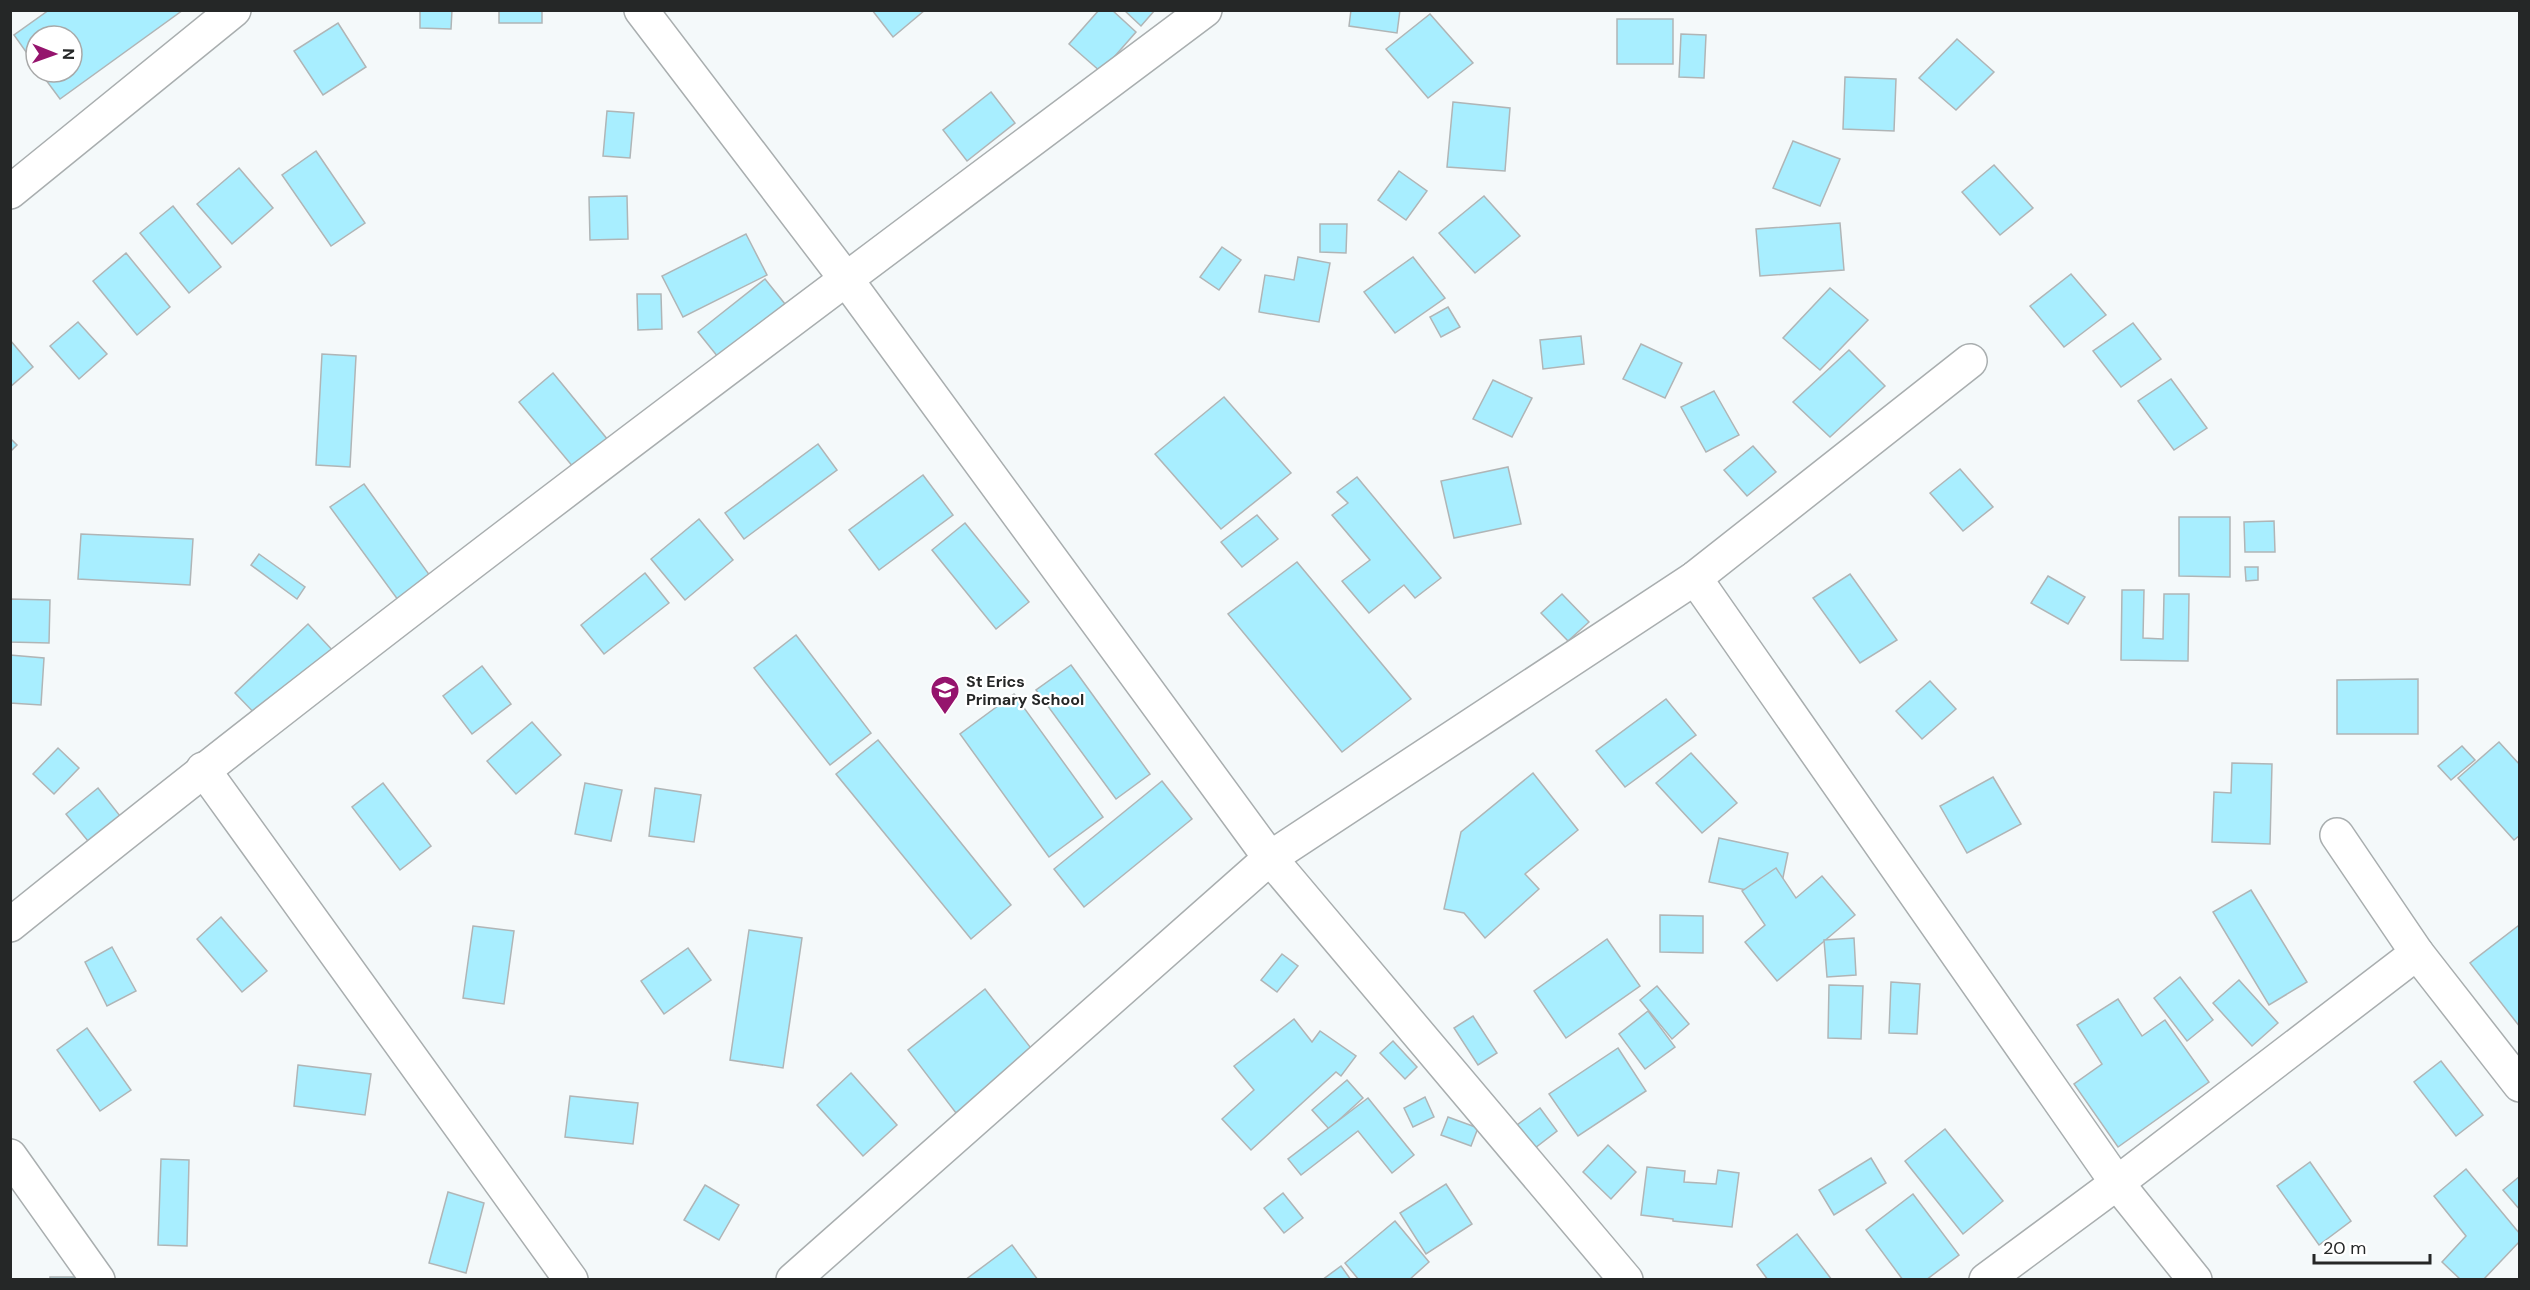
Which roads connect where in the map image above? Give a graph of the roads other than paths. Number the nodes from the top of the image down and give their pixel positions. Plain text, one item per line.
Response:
1 (234, 10) edge
2 (641, 10) edge
3 (1205, 10) edge
4 (10, 192) edge
5 (846, 279) junction
6 (1970, 361) dead end
7 (1695, 578) junction
8 (203, 769) junction
9 (2337, 835) dead end
10 (1270, 858) junction
11 (10, 925) edge
12 (2417, 953) junction
13 (2520, 1086) edge
14 (10, 1156) edge
15 (2117, 1183) junction
16 (98, 1280) edge
17 (571, 1280) edge
18 (792, 1280) edge
19 (1626, 1280) edge
20 (1986, 1280) edge
21 (2195, 1280) edge

1 - 4 street
2 - 5 street
3 - 5 street
5 - 8 street
5 - 10 street
6 - 7 street
7 - 10 street
7 - 15 street
8 - 11 street
8 - 17 street
9 - 12 street
10 - 18 street
10 - 19 street
12 - 13 street
12 - 15 street
14 - 16 street
15 - 20 street
15 - 21 street

